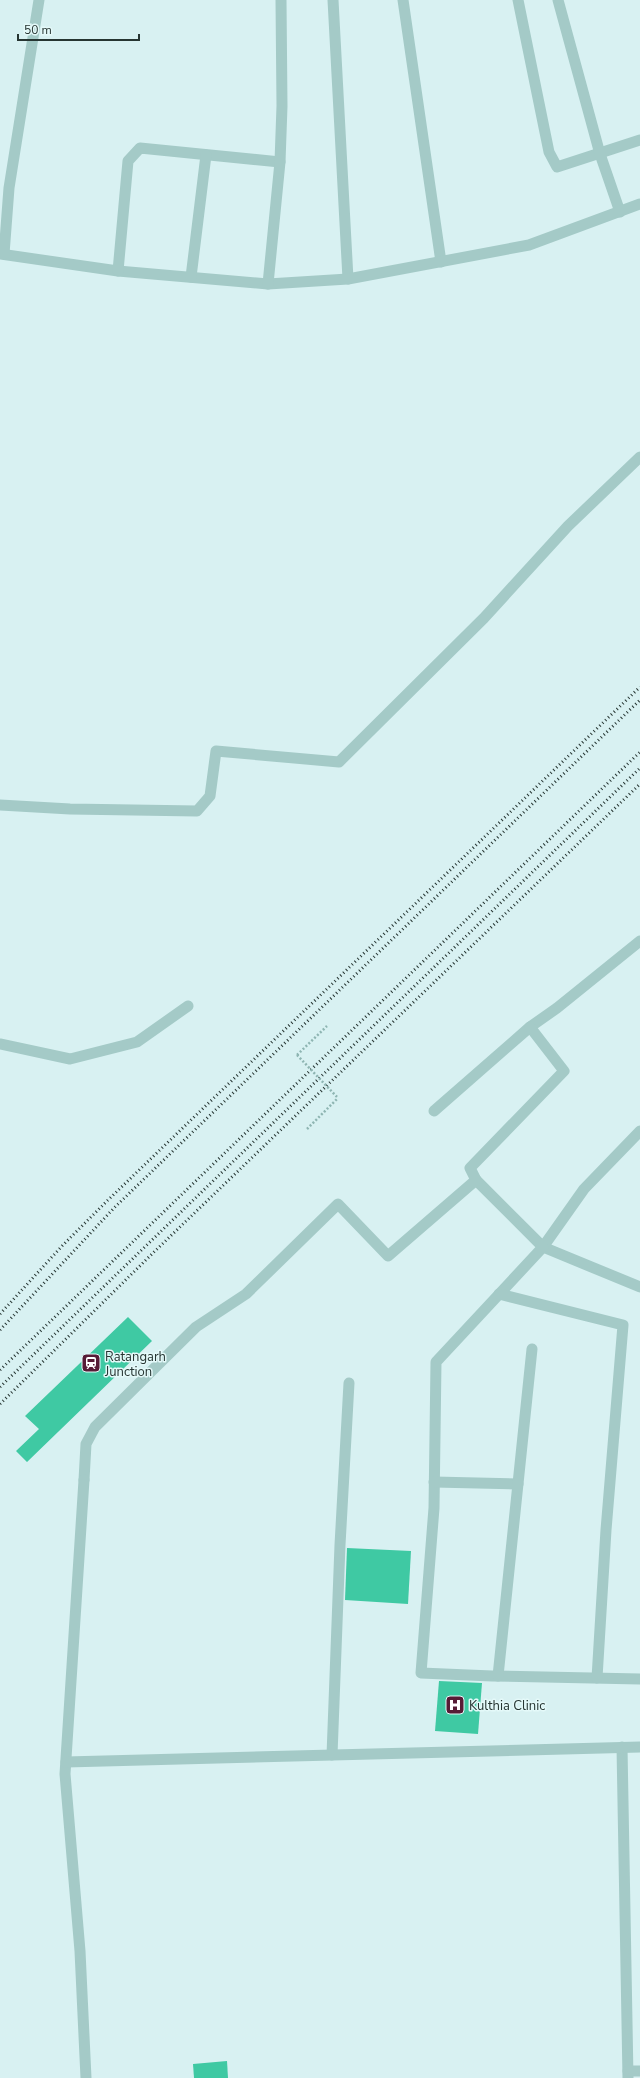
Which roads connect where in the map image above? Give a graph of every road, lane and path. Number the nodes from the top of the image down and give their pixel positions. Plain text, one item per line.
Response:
1 (39, 0) edge
2 (281, 0) edge
3 (333, 0) edge
4 (403, 0) edge
5 (518, 0) edge
6 (558, 0) edge
7 (640, 140) edge
8 (600, 154) junction
9 (206, 155) junction
10 (280, 162) junction
11 (640, 204) edge
12 (620, 212) junction
13 (2, 254) edge
14 (441, 262) junction
15 (118, 271) junction
16 (191, 277) junction
17 (348, 280) junction
18 (268, 284) junction
19 (640, 458) edge
20 (0, 805) edge
21 (640, 941) edge
22 (188, 1006) dead end
23 (326, 1026) dead end
24 (530, 1027) junction
25 (0, 1044) edge
26 (434, 1111) dead end
27 (307, 1129) dead end
28 (640, 1131) edge
29 (476, 1180) junction
30 (543, 1247) junction
31 (640, 1287) edge
32 (499, 1294) junction
33 (532, 1349) dead end
34 (349, 1383) dead end
35 (434, 1482) junction
36 (518, 1484) junction
37 (498, 1676) junction
38 (597, 1678) junction
39 (640, 1679) edge
40 (622, 1747) junction
41 (640, 1747) edge
42 (332, 1755) junction
43 (66, 1762) junction
44 (640, 2071) edge
45 (628, 2074) edge
46 (86, 2078) edge

1 - 13 street
2 - 10 street
3 - 17 street
4 - 14 street
5 - 8 street
6 - 8 street
7 - 8 street
8 - 12 street
9 - 10 street
9 - 15 street
9 - 16 street
10 - 18 street
11 - 12 street
12 - 14 street
13 - 15 street
14 - 17 street
15 - 16 street
16 - 18 street
17 - 18 street
19 - 20 street
21 - 24 street
22 - 25 street
23 - 27 path, bridge
24 - 26 street
24 - 29 street
28 - 30 street
29 - 30 street
29 - 43 street
30 - 31 street
30 - 32 street
32 - 35 street
32 - 38 street
33 - 36 street
34 - 42 street
35 - 36 street
35 - 37 street
36 - 37 street
37 - 38 street
38 - 39 street
40 - 41 street
40 - 42 street
40 - 45 street
42 - 43 street
43 - 46 street
44 - 45 street

